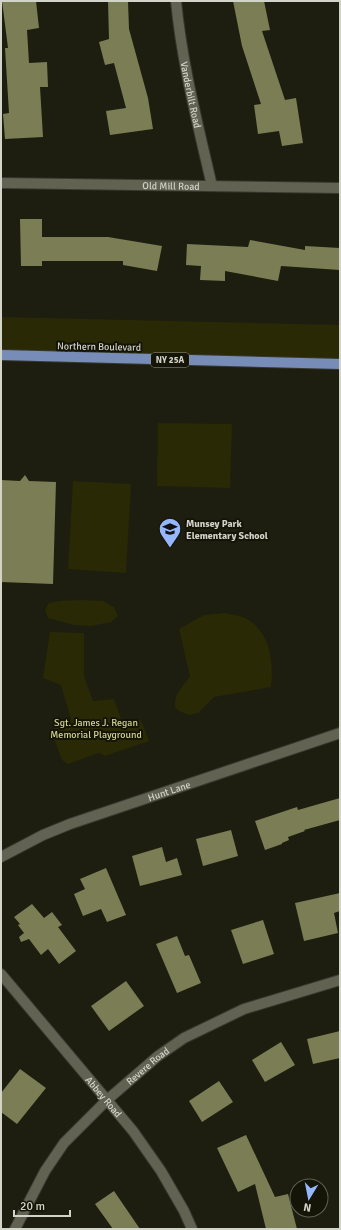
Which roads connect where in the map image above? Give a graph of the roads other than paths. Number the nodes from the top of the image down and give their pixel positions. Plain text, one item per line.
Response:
1 (176, 1) edge
2 (1, 183) edge
3 (212, 186) junction
4 (340, 188) edge
5 (1, 355) edge
6 (340, 364) edge
7 (340, 733) edge
8 (1, 858) edge
9 (1, 974) edge
10 (340, 980) edge
11 (107, 1100) junction
12 (15, 1229) edge
13 (192, 1229) edge

1 - 3 street, Vanderbilt Road
2 - 3 street, Old Mill Road
3 - 4 street, Old Mill Road
5 - 6 main road, Northern Boulevard / NY 25A
7 - 8 street, Hunt Lane
9 - 11 street, Abbey Road
10 - 11 street, Revere Road
11 - 12 street, Revere Road
11 - 13 street, Abbey Road

